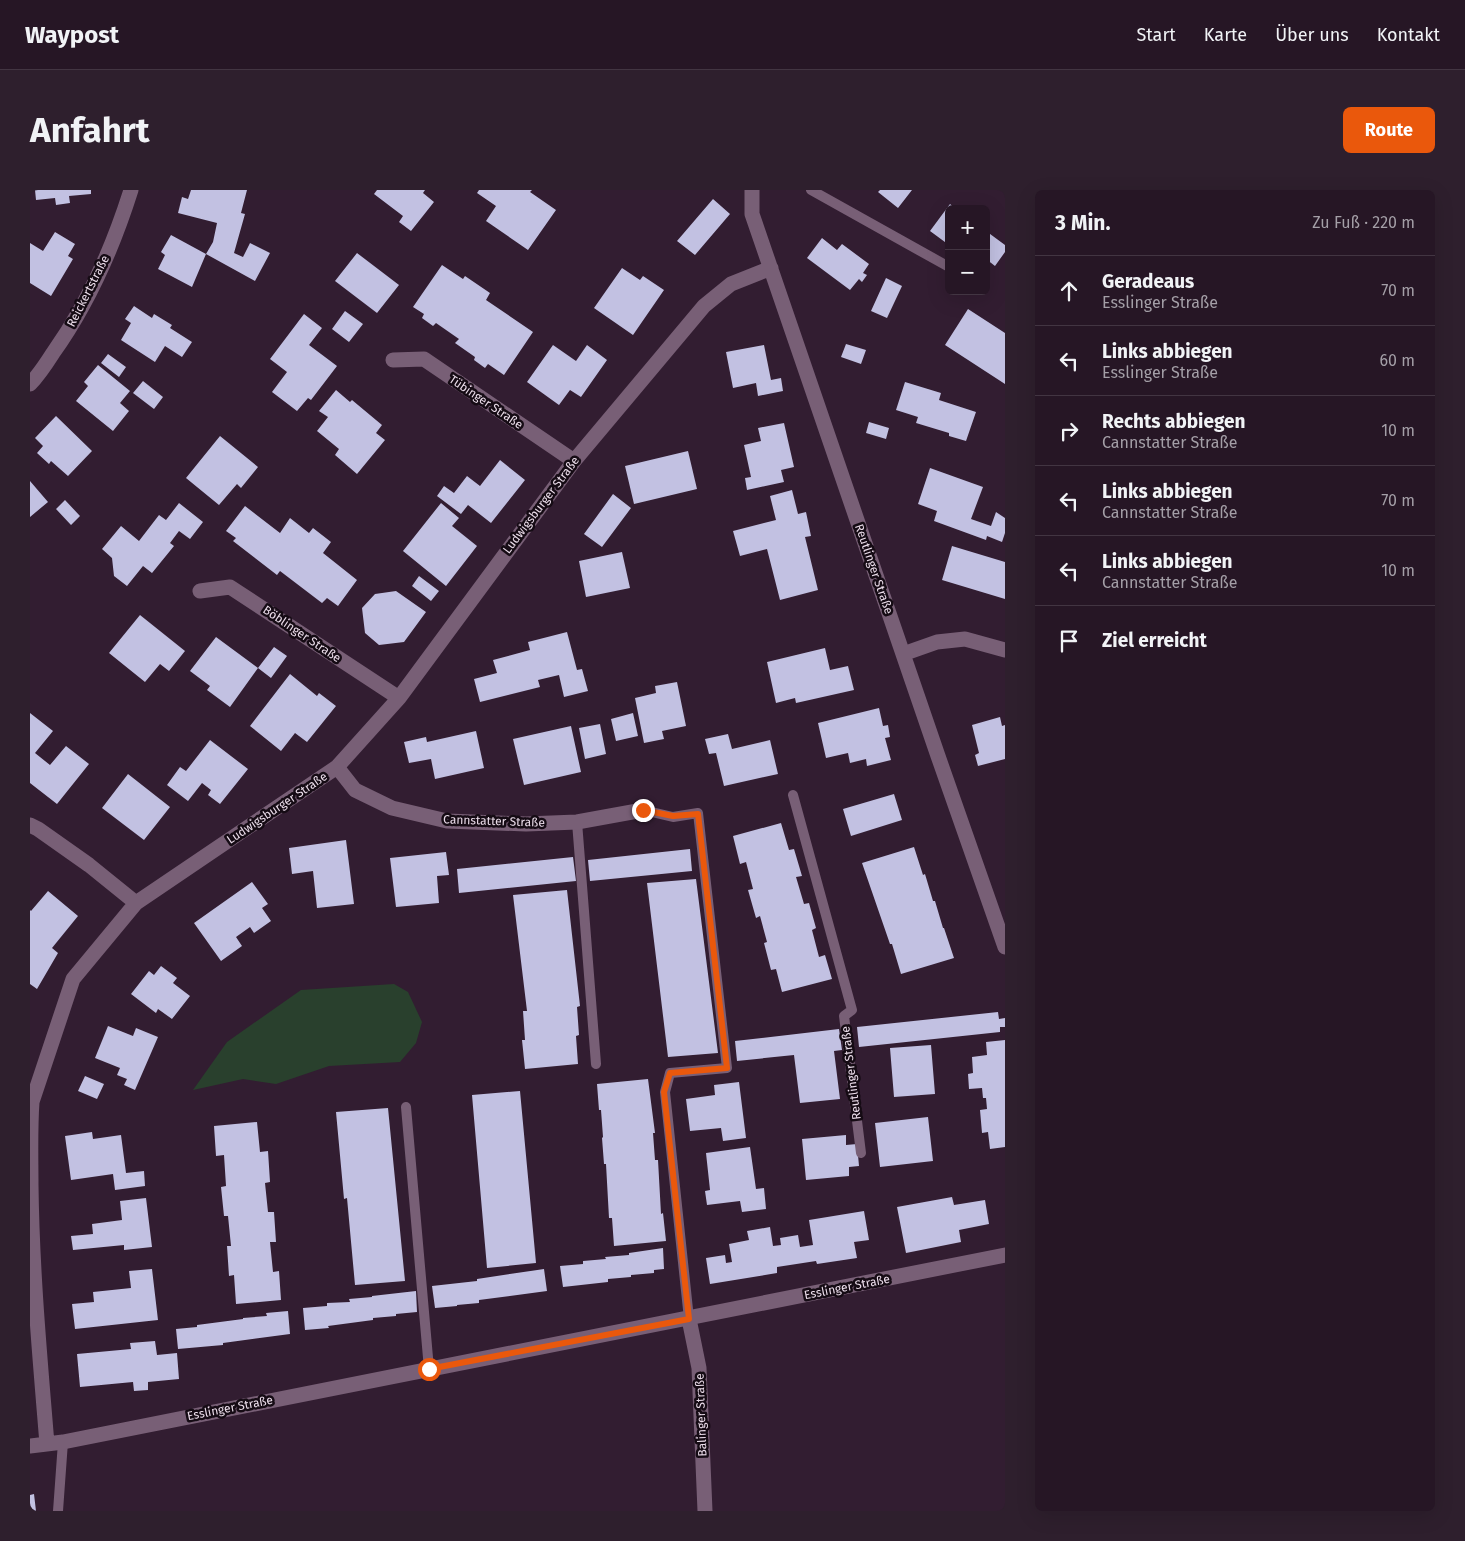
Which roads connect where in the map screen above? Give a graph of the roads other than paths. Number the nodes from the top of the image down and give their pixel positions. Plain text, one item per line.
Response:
1 (131, 190) edge
2 (752, 190) edge
3 (811, 190) edge
4 (945, 266) edge
5 (771, 268) junction
6 (393, 360) dead end
7 (30, 384) edge
8 (574, 461) junction
9 (200, 591) dead end
10 (1005, 650) edge
11 (903, 654) junction
12 (399, 698) junction
13 (337, 767) junction
14 (793, 795) dead end
15 (643, 810) joint
16 (577, 822) junction
17 (30, 825) edge
18 (136, 903) junction
19 (1005, 947) edge
20 (596, 1064) dead end
21 (31, 1102) edge
22 (406, 1107) dead end
23 (861, 1153) dead end
24 (1005, 1255) edge
25 (689, 1319) junction
26 (429, 1369) junction
27 (63, 1442) junction
28 (47, 1444) junction
29 (30, 1446) edge
30 (58, 1511) edge
31 (705, 1511) edge

1 - 7 street, Reickertstraße
2 - 5 street, Reutlinger Straße
3 - 4 lane
5 - 8 street, Ludwigsburger Straße
5 - 11 street, Reutlinger Straße
6 - 8 street, Tübinger Straße
8 - 12 street, Ludwigsburger Straße
9 - 12 street, Böblinger Straße
10 - 11 street
11 - 19 street, Reutlinger Straße
12 - 13 street, Ludwigsburger Straße
13 - 16 street, Cannstatter Straße
13 - 18 street, Ludwigsburger Straße
14 - 23 lane, Reutlinger Straße
15 - 16 street, Cannstatter Straße
15 - 25 lane, Cannstatter Straße
16 - 20 lane
17 - 18 street
18 - 21 street, Ludwigsburger Straße
21 - 28 street, Ludwigsburger Straße
22 - 26 lane
24 - 25 street, Esslinger Straße
25 - 26 street, Esslinger Straße
25 - 31 street, Balinger Straße
26 - 27 street, Esslinger Straße
27 - 28 street, Esslinger Straße
27 - 30 lane
28 - 29 street, Esslinger Straße

